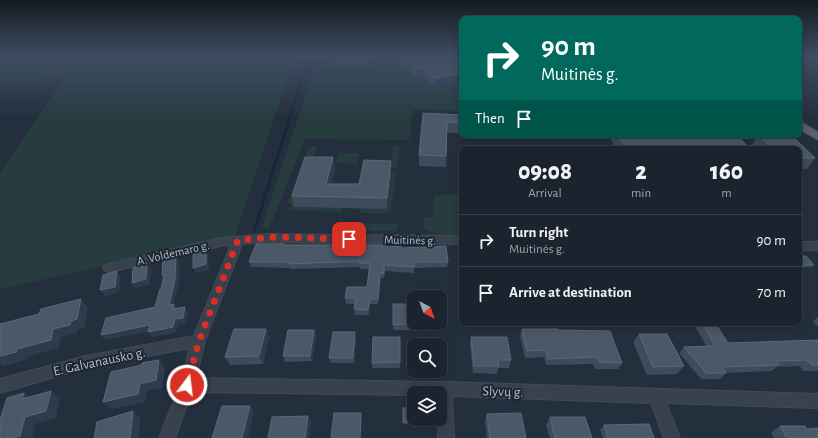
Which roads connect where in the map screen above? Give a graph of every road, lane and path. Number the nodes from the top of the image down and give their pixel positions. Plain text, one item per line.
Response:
1 (802, 126) edge
2 (818, 137) edge
3 (238, 240) junction
4 (459, 240) edge
5 (802, 246) edge
6 (818, 246) edge
7 (109, 268) dead end
8 (199, 341) junction
9 (187, 385) junction
10 (0, 386) edge
11 (407, 388) edge
12 (447, 388) edge
13 (656, 396) junction
14 (818, 401) edge
15 (446, 426) edge
16 (167, 438) edge
17 (446, 438) edge
18 (672, 438) edge

1 - 2 main road
3 - 4 street, Muitinės g.
3 - 7 street, A. Voldemaro g.
3 - 8 street
5 - 6 street
8 - 9 street
8 - 10 street, E. Galvanausko g.
9 - 11 street, Slyvų g.
9 - 16 street
12 - 13 street, Slyvų g.
13 - 14 street, Slyvų g.
13 - 18 street
15 - 17 street

